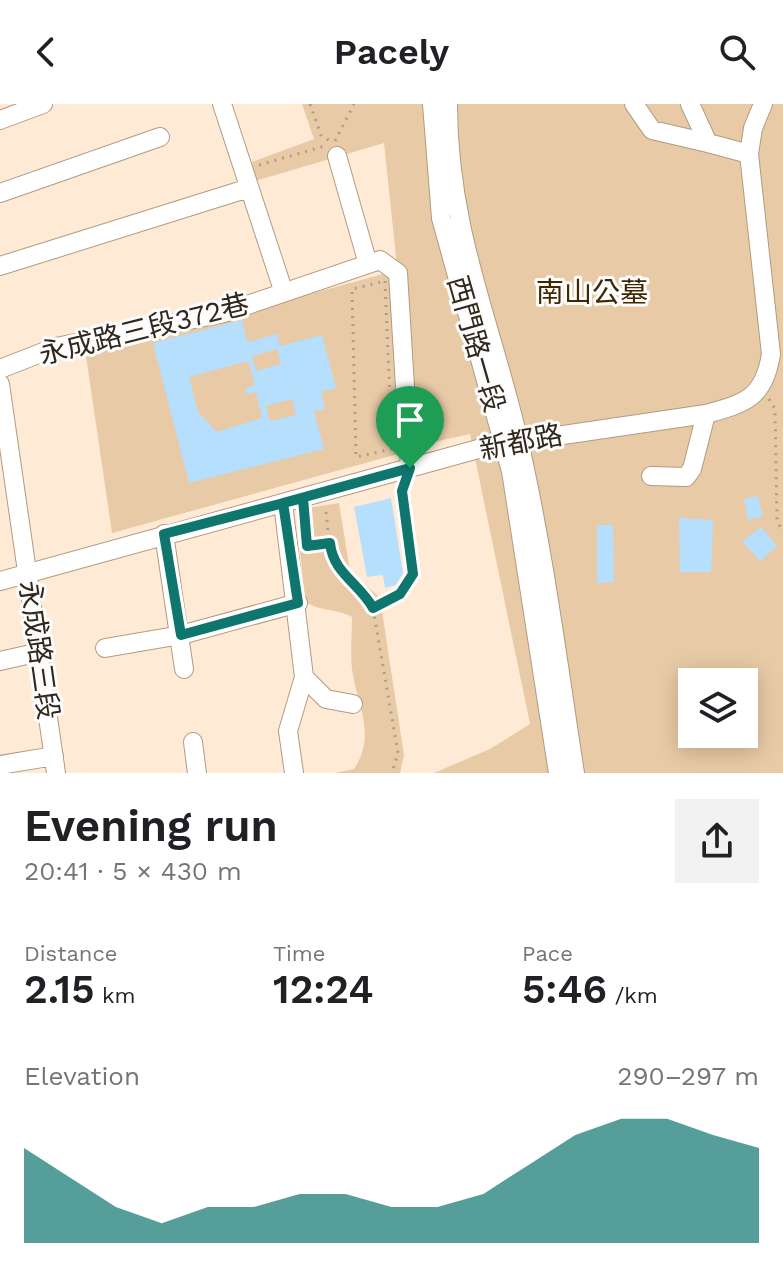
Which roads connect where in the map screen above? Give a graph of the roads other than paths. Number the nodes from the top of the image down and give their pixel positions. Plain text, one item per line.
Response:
1 (43, 104) edge
2 (222, 104) edge
3 (432, 104) edge
4 (448, 104) edge
5 (634, 104) edge
6 (690, 104) edge
7 (763, 104) edge
8 (0, 120) edge
9 (160, 137) dead end
10 (708, 143) junction
11 (335, 150) road end
12 (749, 154) junction
13 (249, 188) junction
14 (0, 193) edge
15 (374, 262) junction
16 (0, 266) edge
17 (283, 290) junction
18 (0, 369) edge
19 (0, 384) edge
20 (706, 414) junction
21 (511, 441) junction
22 (410, 468) junction
23 (651, 476) dead end
24 (8, 488) edge
25 (283, 503) junction
26 (164, 534) junction
27 (28, 573) junction
28 (0, 581) edge
29 (298, 603) junction
30 (181, 635) junction
31 (105, 648) dead end
32 (40, 652) junction
33 (0, 661) edge
34 (184, 669) dead end
35 (304, 677) junction
36 (353, 704) dead end
37 (193, 742) dead end
38 (55, 764) edge
39 (0, 765) edge
40 (197, 773) edge
41 (294, 773) edge
42 (558, 773) edge
43 (575, 773) edge

1 - 8 street
2 - 13 street
3 - 21 street, 西門路一段
4 - 21 street, 西門路一段
5 - 10 street
6 - 10 street
7 - 12 street
9 - 14 street
10 - 12 street
11 - 15 street
12 - 20 street, 新都路
13 - 16 street
13 - 17 street
15 - 17 street, 永成路三段372巷
15 - 22 street
17 - 18 street, 永成路三段372巷
19 - 24 street, 永成路三段
20 - 21 street, 新都路
20 - 23 street
21 - 22 street, 新都路
21 - 42 street, 西門路一段
21 - 43 street, 西門路一段
22 - 25 street, 新都路
24 - 27 street, 永成路三段
25 - 26 street, 新都路
25 - 29 street
26 - 27 street, 新都路
26 - 30 street
27 - 28 street, 新都路
27 - 32 street, 永成路三段
29 - 30 street
29 - 35 street
30 - 31 street
30 - 34 street
32 - 33 street
32 - 38 street, 永成路三段
35 - 36 street
35 - 41 street
37 - 40 street
38 - 39 street

